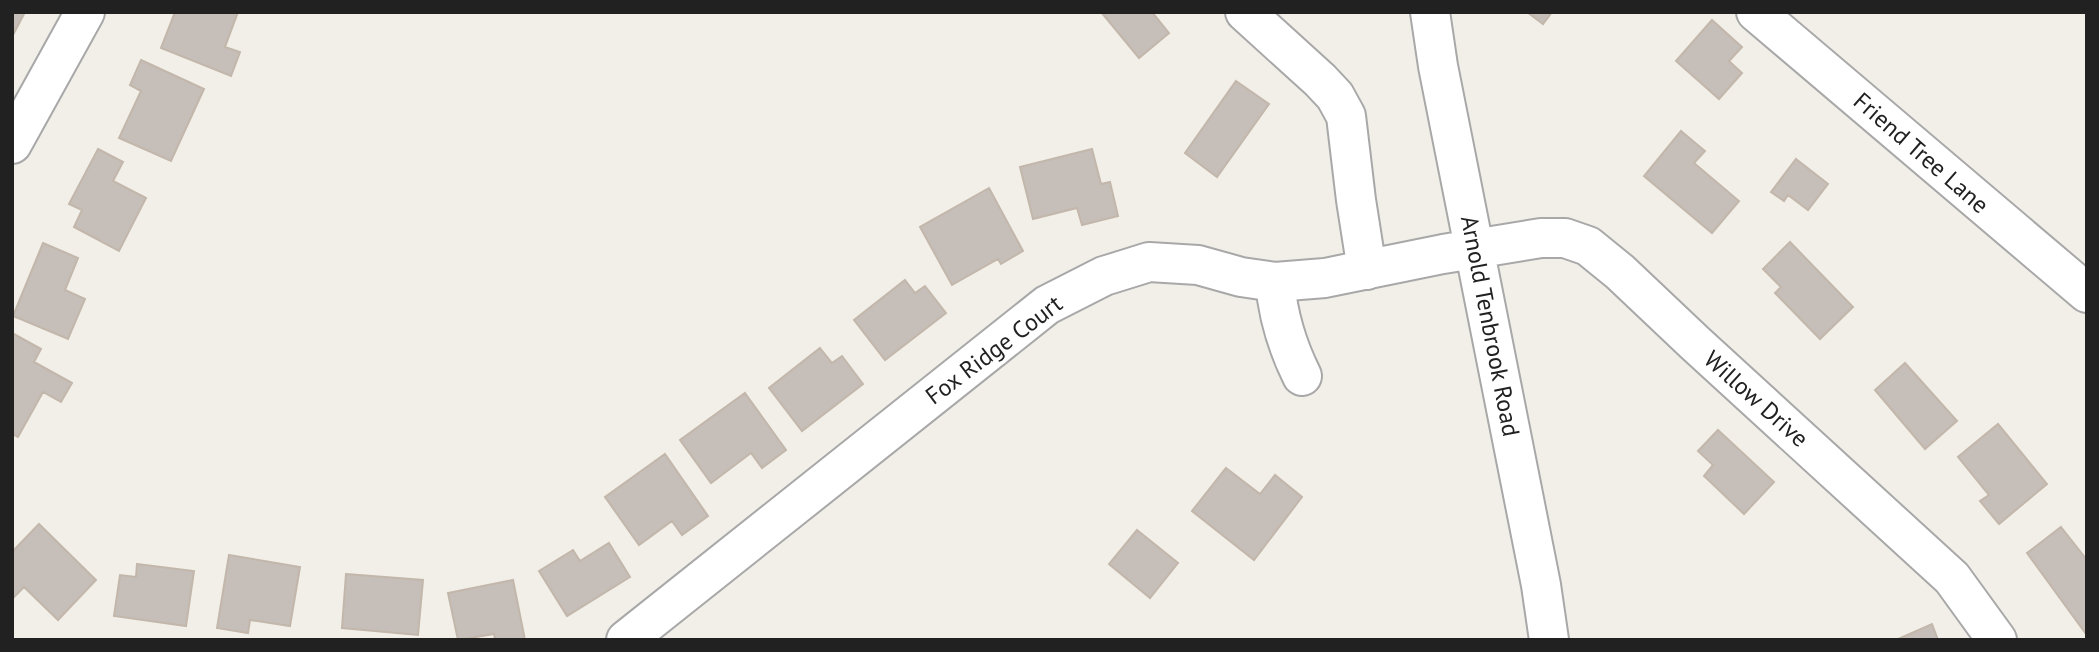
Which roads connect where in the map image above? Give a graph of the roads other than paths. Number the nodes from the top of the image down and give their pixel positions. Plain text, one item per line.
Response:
1 (85, 12) edge
2 (1245, 12) edge
3 (1430, 12) edge
4 (1756, 12) edge
5 (12, 144) edge
6 (1475, 249) junction
7 (1367, 270) junction
8 (1275, 282) junction
9 (2087, 293) edge
10 (1302, 376) dead end
11 (626, 640) edge
12 (1549, 640) edge
13 (1997, 640) edge

1 - 5 street
2 - 7 street
3 - 6 street, Arnold Tenbrook Road
4 - 9 street, Friend Tree Lane
6 - 7 street, Fox Ridge Court
6 - 12 street, Arnold Tenbrook Road
6 - 13 street, Willow Drive
7 - 8 street, Fox Ridge Court
8 - 10 street
8 - 11 street, Fox Ridge Court

